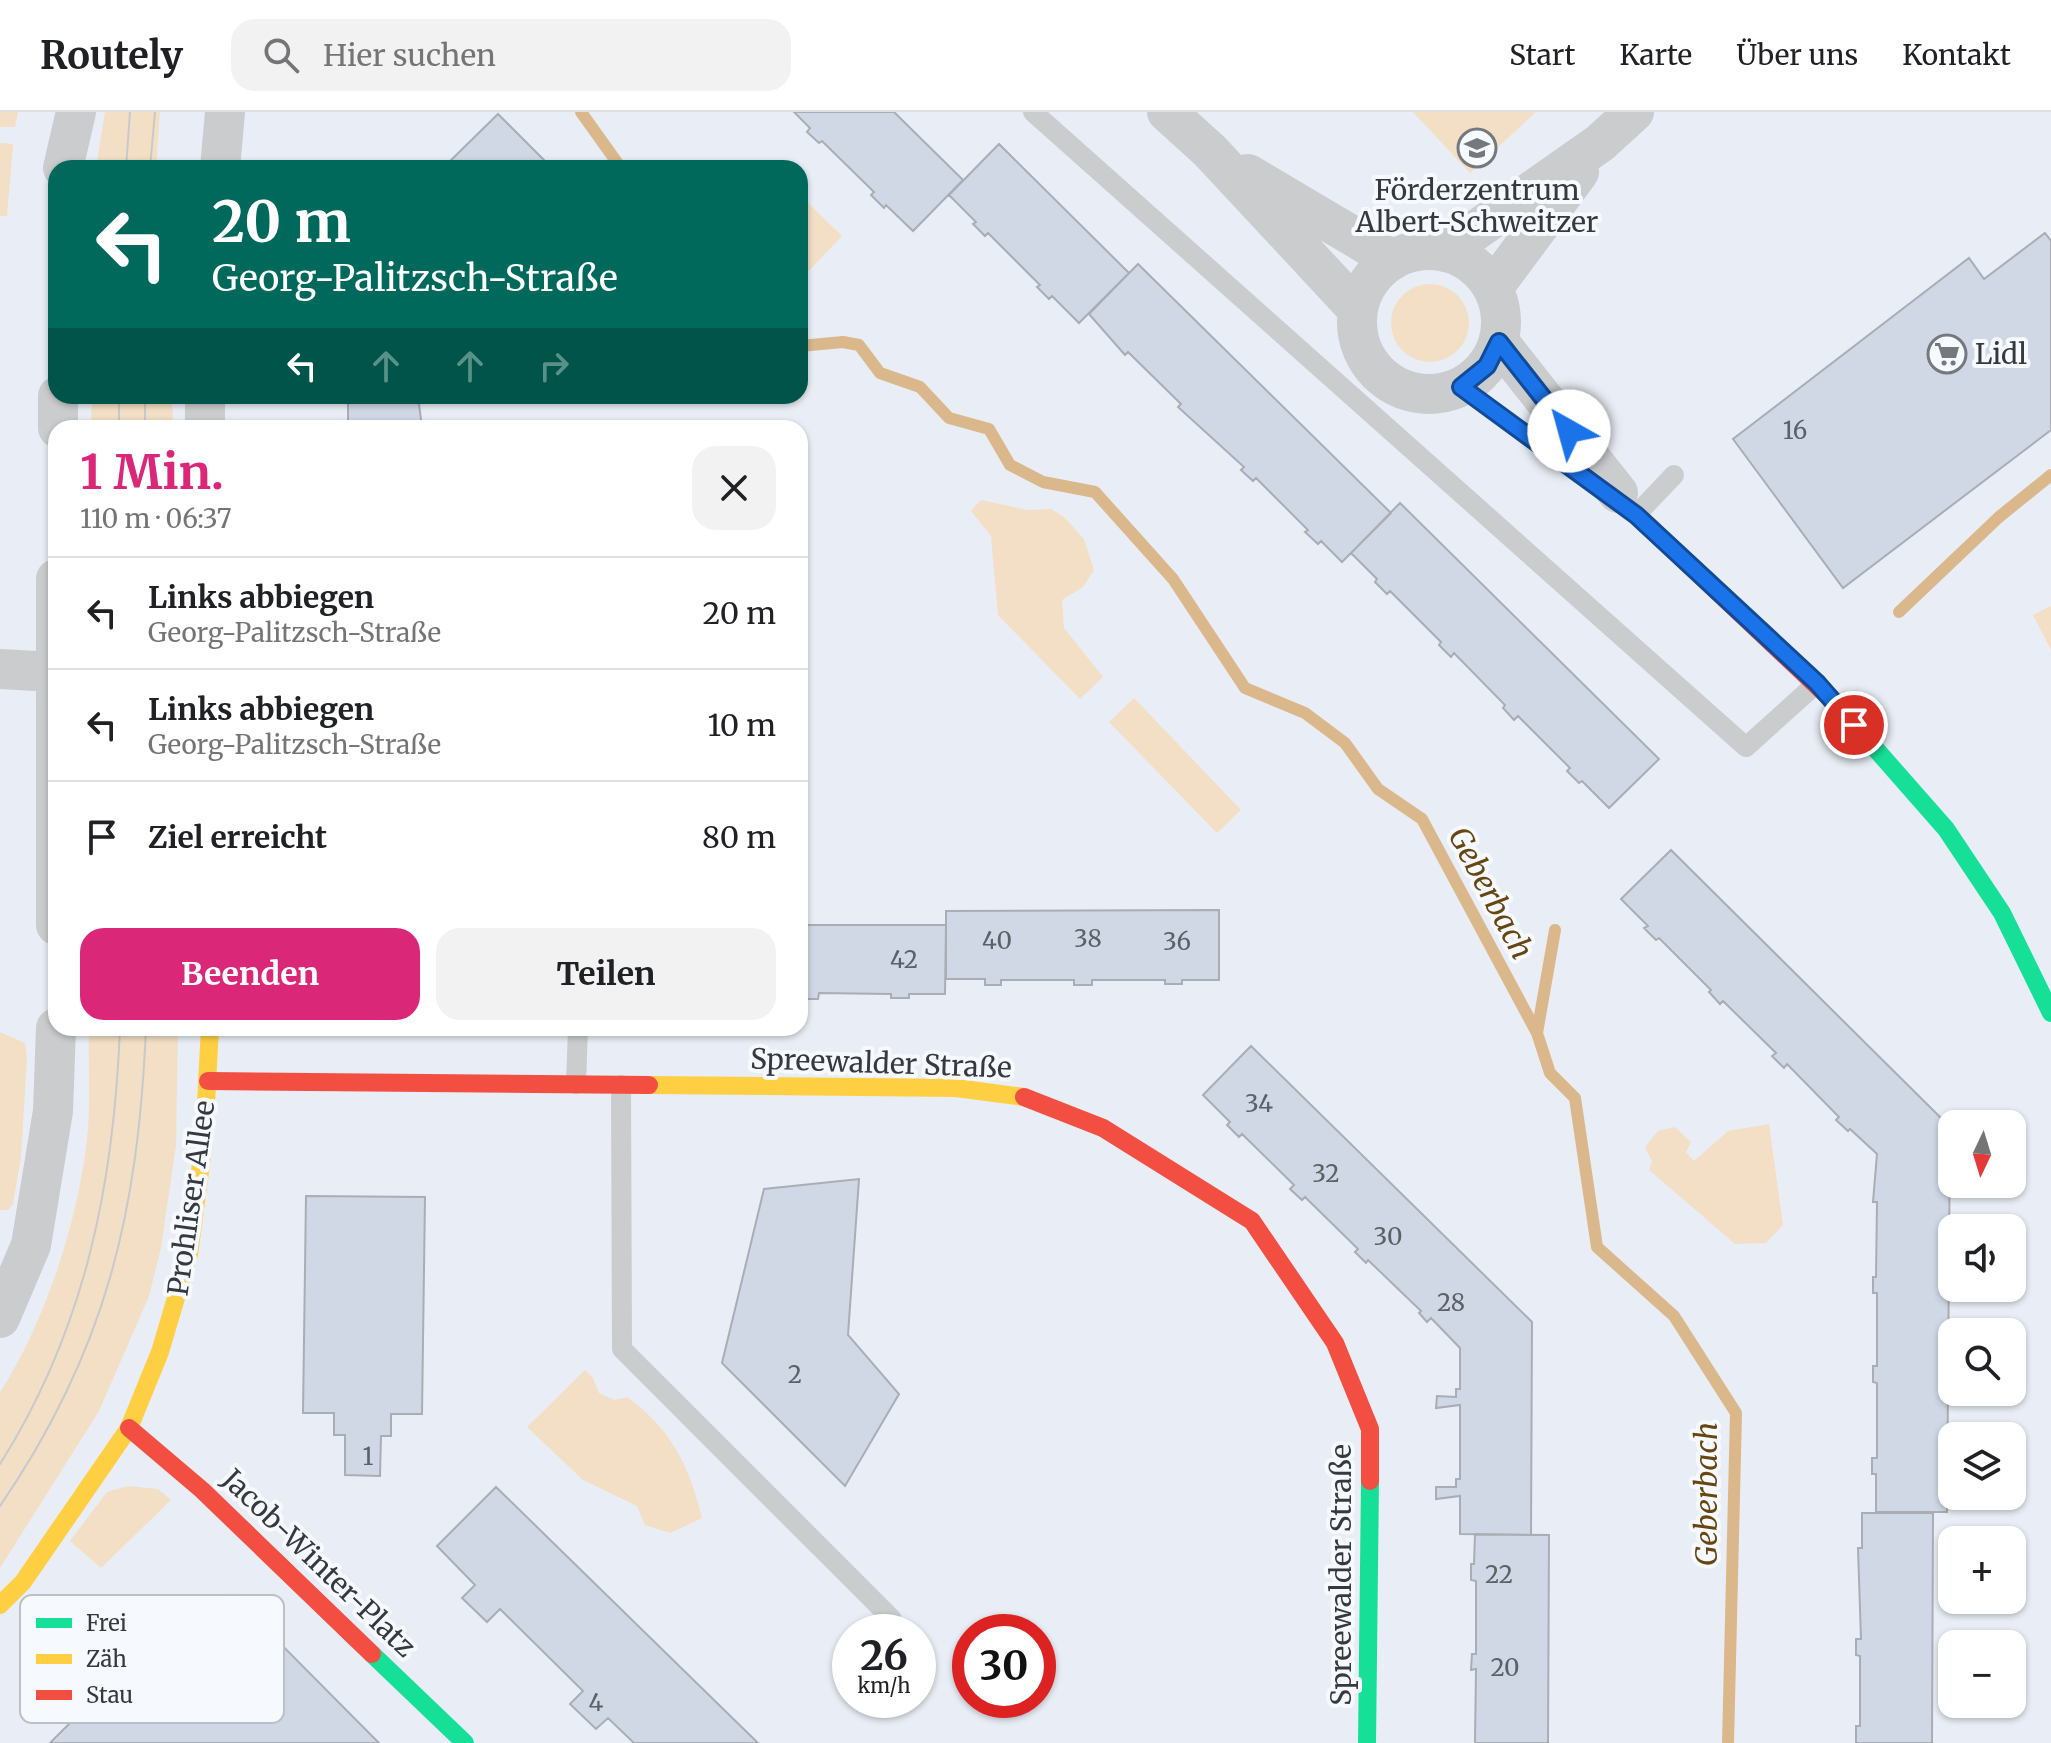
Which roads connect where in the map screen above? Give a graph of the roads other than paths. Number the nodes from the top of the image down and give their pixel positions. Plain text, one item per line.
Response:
1 (76, 112) edge
2 (225, 112) edge
3 (1033, 112) edge
4 (1167, 112) edge
5 (1634, 112) edge
6 (1600, 143) junction
7 (1210, 151) junction
8 (65, 160) edge
9 (221, 160) edge
10 (1445, 252) junction
11 (1393, 260) junction
12 (1493, 288) junction
13 (1358, 310) junction
14 (1499, 342) junction
15 (1461, 387) junction
16 (1674, 475) dead end
17 (1636, 515) junction
18 (0, 669) edge
19 (48, 672) edge
20 (1817, 683) junction
21 (2051, 1013) edge
22 (56, 1036) edge
23 (210, 1036) edge
24 (578, 1036) edge
25 (208, 1081) junction
26 (576, 1084) junction
27 (621, 1085) junction
28 (0, 1318) edge
29 (129, 1428) junction
30 (0, 1605) edge
31 (887, 1614) edge
32 (465, 1743) edge
33 (1367, 1743) edge

1 - 8 street
2 - 9 street
3 - 20 lane
4 - 7 street
5 - 6 street
6 - 10 street
6 - 12 street
7 - 11 street
7 - 13 street
10 - 11 street
10 - 12 street
11 - 13 street
12 - 14 street
13 - 15 street
14 - 15 street
14 - 17 street
15 - 17 street
16 - 17 lane
17 - 20 street
18 - 19 street
20 - 21 street
22 - 28 street
23 - 25 street, Prohliser Allee
24 - 26 lane
25 - 26 street, Spreewalder Straße
25 - 29 street, Prohliser Allee
26 - 27 street, Spreewalder Straße
27 - 31 lane
27 - 33 street, Spreewalder Straße
29 - 30 street, Prohliser Allee
29 - 32 street, Jacob-Winter-Platz

